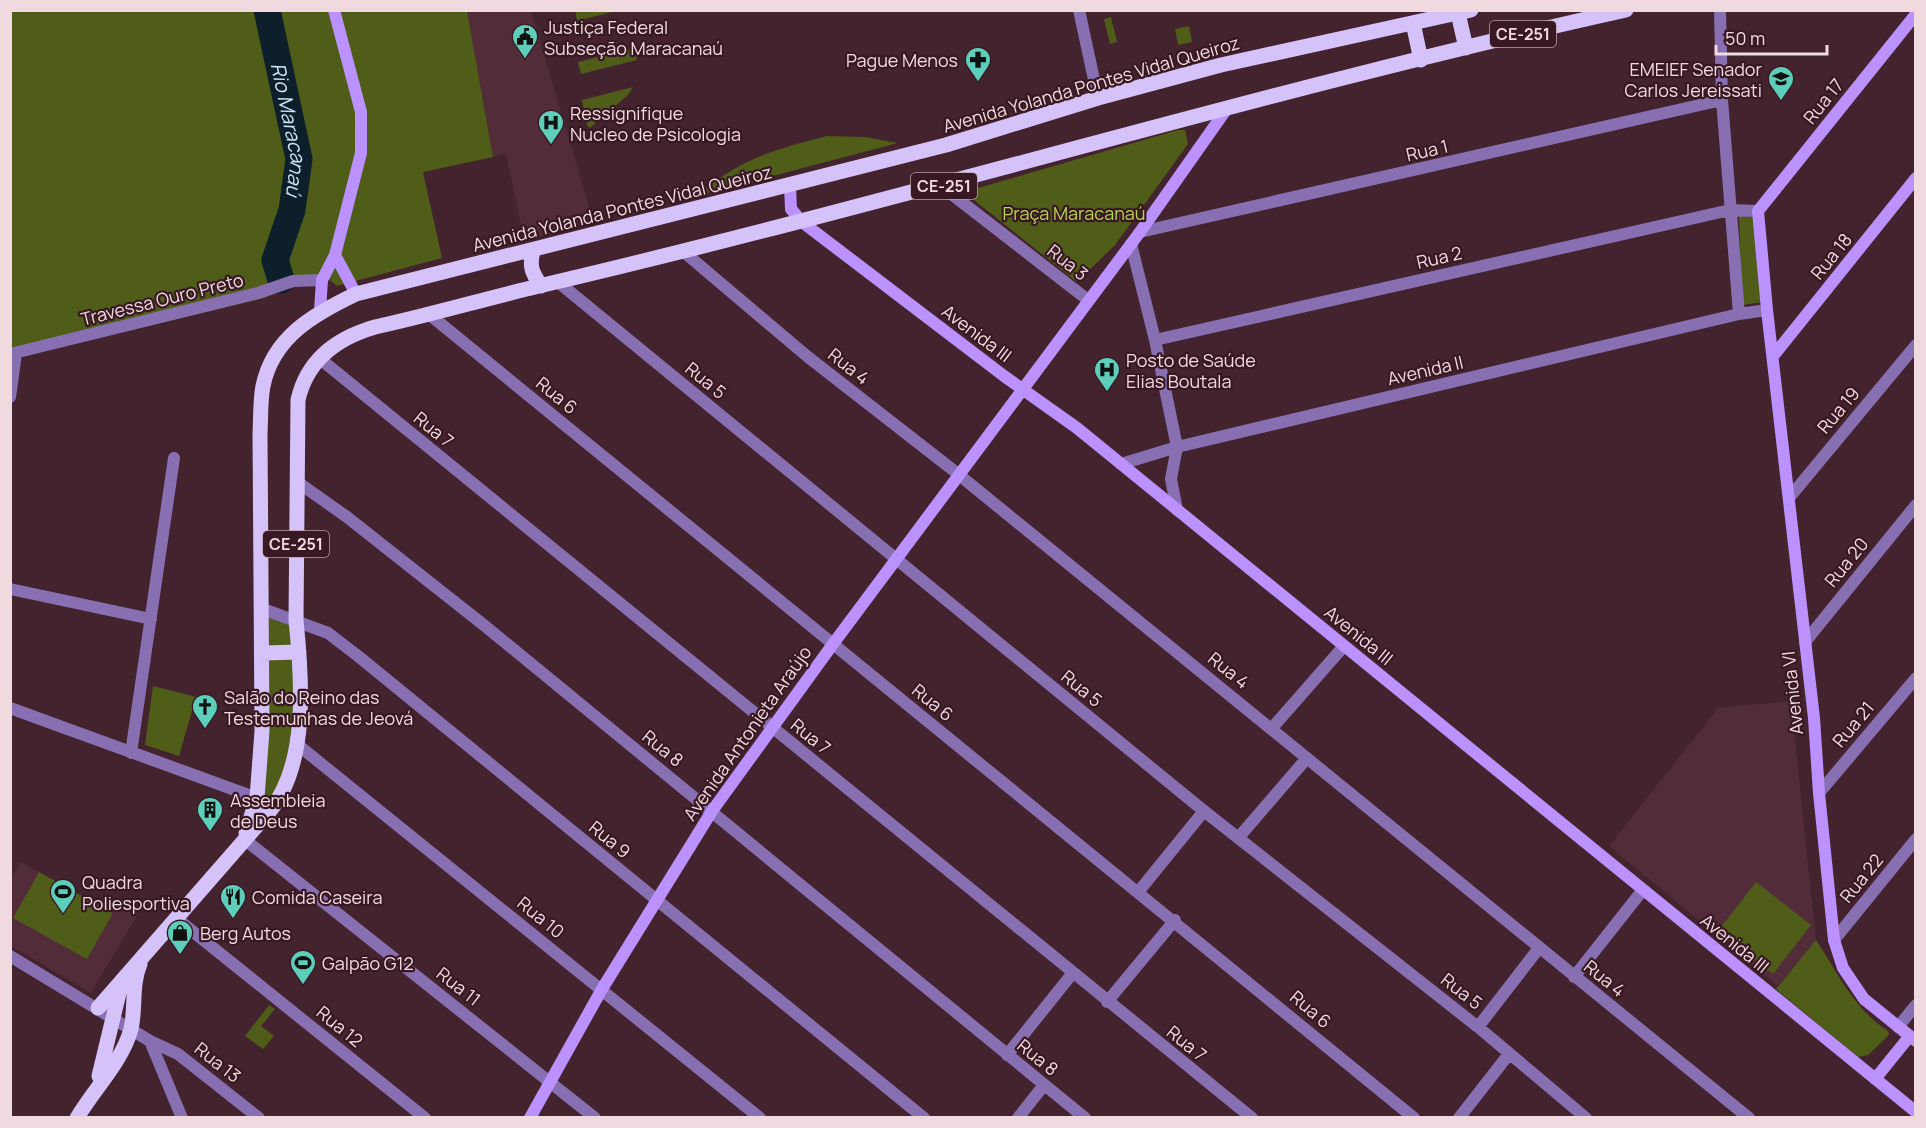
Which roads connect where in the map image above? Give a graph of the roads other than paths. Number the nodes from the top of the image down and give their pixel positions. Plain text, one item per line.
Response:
1 (334, 10) edge
2 (1079, 10) edge
3 (1626, 10) edge
4 (1720, 10) edge
5 (1464, 12) edge
6 (1916, 14) edge
7 (1413, 23) junction
8 (1466, 48) junction
9 (1421, 60) junction
10 (1098, 98) junction
11 (1722, 99) junction
12 (1228, 107) junction
13 (1916, 178) edge
14 (790, 186) junction
15 (942, 186) junction
16 (1730, 210) junction
17 (1758, 211) junction
18 (802, 222) junction
19 (1140, 232) junction
20 (1131, 244) junction
21 (533, 251) junction
22 (684, 253) junction
23 (335, 255) junction
24 (513, 256) junction
25 (322, 280) junction
26 (558, 282) junction
27 (542, 286) junction
28 (523, 290) junction
29 (356, 294) junction
30 (1088, 300) junction
31 (1767, 310) junction
32 (320, 311) junction
33 (1739, 314) junction
34 (430, 315) junction
35 (1155, 339) junction
36 (1916, 345) edge
37 (13, 354) edge
38 (1774, 356) junction
39 (319, 358) junction
40 (1023, 390) junction
41 (10, 397) edge
42 (1177, 447) junction
43 (174, 458) dead end
44 (1121, 464) junction
45 (959, 476) junction
46 (296, 481) junction
47 (1789, 498) junction
48 (1916, 505) edge
49 (1177, 510) junction
50 (897, 559) junction
51 (10, 589) edge
52 (263, 609) junction
53 (151, 619) junction
54 (296, 620) junction
55 (1805, 642) junction
56 (833, 644) junction
57 (1344, 646) junction
58 (263, 652) junction
59 (299, 652) junction
60 (1916, 678) edge
61 (10, 708) edge
62 (773, 728) junction
63 (1272, 728) junction
64 (298, 745) junction
65 (131, 753) junction
66 (1307, 758) junction
67 (1819, 793) junction
68 (257, 798) junction
69 (712, 811) junction
70 (1204, 811) junction
71 (1239, 837) junction
72 (244, 839) junction
73 (1916, 839) edge
74 (1139, 891) junction
75 (1642, 891) junction
76 (655, 899) junction
77 (176, 918) junction
78 (1175, 920) junction
79 (1834, 940) junction
80 (148, 948) junction
81 (1539, 948) junction
82 (10, 956) edge
83 (1072, 974) junction
84 (1575, 977) junction
85 (123, 980) junction
86 (602, 989) junction
87 (1107, 1002) junction
88 (1916, 1005) edge
89 (98, 1008) junction
90 (113, 1017) junction
91 (1478, 1027) junction
92 (1898, 1027) junction
93 (131, 1028) junction
94 (1912, 1039) edge
95 (150, 1041) junction
96 (1509, 1054) junction
97 (1007, 1055) junction
98 (1875, 1079) junction
99 (551, 1081) junction
100 (1044, 1085) junction
101 (95, 1088) junction
102 (1916, 1112) edge
103 (1407, 1115) edge
104 (77, 1118) edge
105 (182, 1118) edge
106 (259, 1118) edge
107 (425, 1118) edge
108 (530, 1118) edge
109 (596, 1118) edge
110 (760, 1118) edge
111 (924, 1118) edge
112 (1018, 1118) edge
113 (1085, 1118) edge
114 (1252, 1118) edge
115 (1459, 1118) edge
116 (1586, 1118) edge
117 (1749, 1118) edge

1 - 23 street
2 - 10 street
3 - 8 main road, CE-251
4 - 11 street
5 - 7 main road, Avenida Yolanda Pontes Vidal Queiroz / CE-251
5 - 8 main road
6 - 17 street, Rua 17
7 - 9 main road
7 - 10 main road, Avenida Yolanda Pontes Vidal Queiroz / CE-251
8 - 9 main road, CE-251
9 - 12 main road, CE-251
10 - 14 main road, Avenida Yolanda Pontes Vidal Queiroz / CE-251
11 - 16 street
11 - 19 street, Rua 1
12 - 15 main road, CE-251
12 - 19 street, Avenida Antonieta Araújo
13 - 38 street, Rua 18
14 - 18 street, Avenida III
14 - 21 main road, Avenida Yolanda Pontes Vidal Queiroz / CE-251
15 - 18 main road, CE-251
15 - 30 street, Rua 3
16 - 17 street, Rua 2
16 - 33 street
16 - 35 street, Rua 2
17 - 31 street, Avenida VI
18 - 22 main road, CE-251
18 - 40 street, Avenida III
19 - 20 street, Avenida Antonieta Araújo
20 - 30 street, Avenida Antonieta Araújo
20 - 35 street
21 - 24 main road, Avenida Yolanda Pontes Vidal Queiroz / CE-251
21 - 27 main road
22 - 26 main road, CE-251
22 - 45 street, Rua 4
23 - 25 street
23 - 29 street
24 - 28 main road
24 - 29 main road, Avenida Yolanda Pontes Vidal Queiroz / CE-251
25 - 32 street
25 - 37 street, Travessa Ouro Preto
26 - 27 main road, CE-251
26 - 50 street, Rua 5
27 - 28 main road, CE-251
28 - 34 main road, CE-251
29 - 32 main road, Avenida Yolanda Pontes Vidal Queiroz / CE-251
30 - 40 street, Avenida Antonieta Araújo
31 - 33 street, Avenida II
31 - 38 street, Avenida VI
32 - 52 main road, Avenida Yolanda Pontes Vidal Queiroz / CE-251
33 - 42 street, Avenida II
34 - 39 main road, Avenida Yolanda Pontes Vidal Queiroz / CE-251
34 - 56 street, Rua 6
35 - 42 street
36 - 47 street, Rua 19
37 - 41 street
38 - 47 street, Avenida VI
39 - 46 main road, Avenida Yolanda Pontes Vidal Queiroz / CE-251
39 - 62 street, Rua 7
40 - 44 street, Avenida III
40 - 45 street, Avenida Antonieta Araújo
42 - 44 street, Avenida II
42 - 49 street
43 - 53 street
44 - 49 street, Avenida III
45 - 50 street, Avenida Antonieta Araújo
45 - 63 street, Rua 4
46 - 54 main road, Avenida Yolanda Pontes Vidal Queiroz / CE-251
46 - 69 street, Rua 8
47 - 55 street, Avenida VI
48 - 55 street, Rua 20
49 - 57 street, Avenida III
50 - 56 street, Avenida Antonieta Araújo
50 - 70 street, Rua 5
51 - 53 street
52 - 54 street, Rua 9
52 - 58 main road, Avenida Yolanda Pontes Vidal Queiroz / CE-251
53 - 65 street
54 - 59 main road, Avenida Yolanda Pontes Vidal Queiroz / CE-251
54 - 76 street, Rua 9
55 - 67 street, Avenida VI
56 - 62 street, Avenida Antonieta Araújo
56 - 74 street, Rua 6
57 - 63 street
57 - 75 street, Avenida III
58 - 59 main road
58 - 68 main road, Avenida Yolanda Pontes Vidal Queiroz / CE-251
59 - 64 main road, Avenida Yolanda Pontes Vidal Queiroz / CE-251
60 - 67 street, Rua 21
61 - 65 street
62 - 69 street, Avenida Antonieta Araújo
62 - 83 street, Rua 7
63 - 66 street, Rua 4
64 - 72 main road, Avenida Yolanda Pontes Vidal Queiroz / CE-251
64 - 86 street, Rua 10
65 - 68 street
66 - 71 street
66 - 81 street, Rua 4
67 - 79 street, Avenida VI
68 - 72 main road, Avenida Yolanda Pontes Vidal Queiroz / CE-251
69 - 76 street, Avenida Antonieta Araújo
69 - 97 street, Rua 8
70 - 71 street, Rua 5
70 - 74 street
71 - 91 street, Rua 5
72 - 77 main road, Avenida Yolanda Pontes Vidal Queiroz / CE-251
72 - 99 street, Rua 11
73 - 79 street, Rua 22
74 - 78 street, Rua 6
75 - 84 street
75 - 98 street, Avenida III
76 - 86 street, Avenida Antonieta Araújo
76 - 111 street, Rua 9
77 - 80 main road, Avenida Yolanda Pontes Vidal Queiroz / CE-251
77 - 107 street, Rua 12
78 - 87 street
78 - 103 street, Rua 6
79 - 92 street, Avenida VI
80 - 85 main road, Avenida Yolanda Pontes Vidal Queiroz / CE-251
80 - 93 main road, CE-251
81 - 84 street, Rua 4
81 - 91 street
82 - 89 street, Rua 13
83 - 87 street, Rua 7
83 - 97 street
84 - 117 street, Rua 4
85 - 89 main road, Avenida Yolanda Pontes Vidal Queiroz
85 - 90 main road, CE-251
86 - 99 street, Avenida Antonieta Araújo
86 - 110 street, Rua 10
87 - 114 street, Rua 7
88 - 92 street
89 - 90 street, Rua 13
90 - 93 street, Rua 13
90 - 101 main road, CE-251
91 - 96 street, Rua 5
92 - 94 street, Avenida VI
93 - 95 street, Rua 13
93 - 101 main road, CE-251
94 - 98 street
95 - 105 street
95 - 106 street, Rua 13
96 - 115 street
96 - 116 street, Rua 5
97 - 100 street, Rua 8
98 - 102 street, Avenida III
99 - 108 street, Avenida Antonieta Araújo
99 - 109 street, Rua 11
100 - 112 street
100 - 113 street, Rua 8
101 - 104 main road, CE-251

